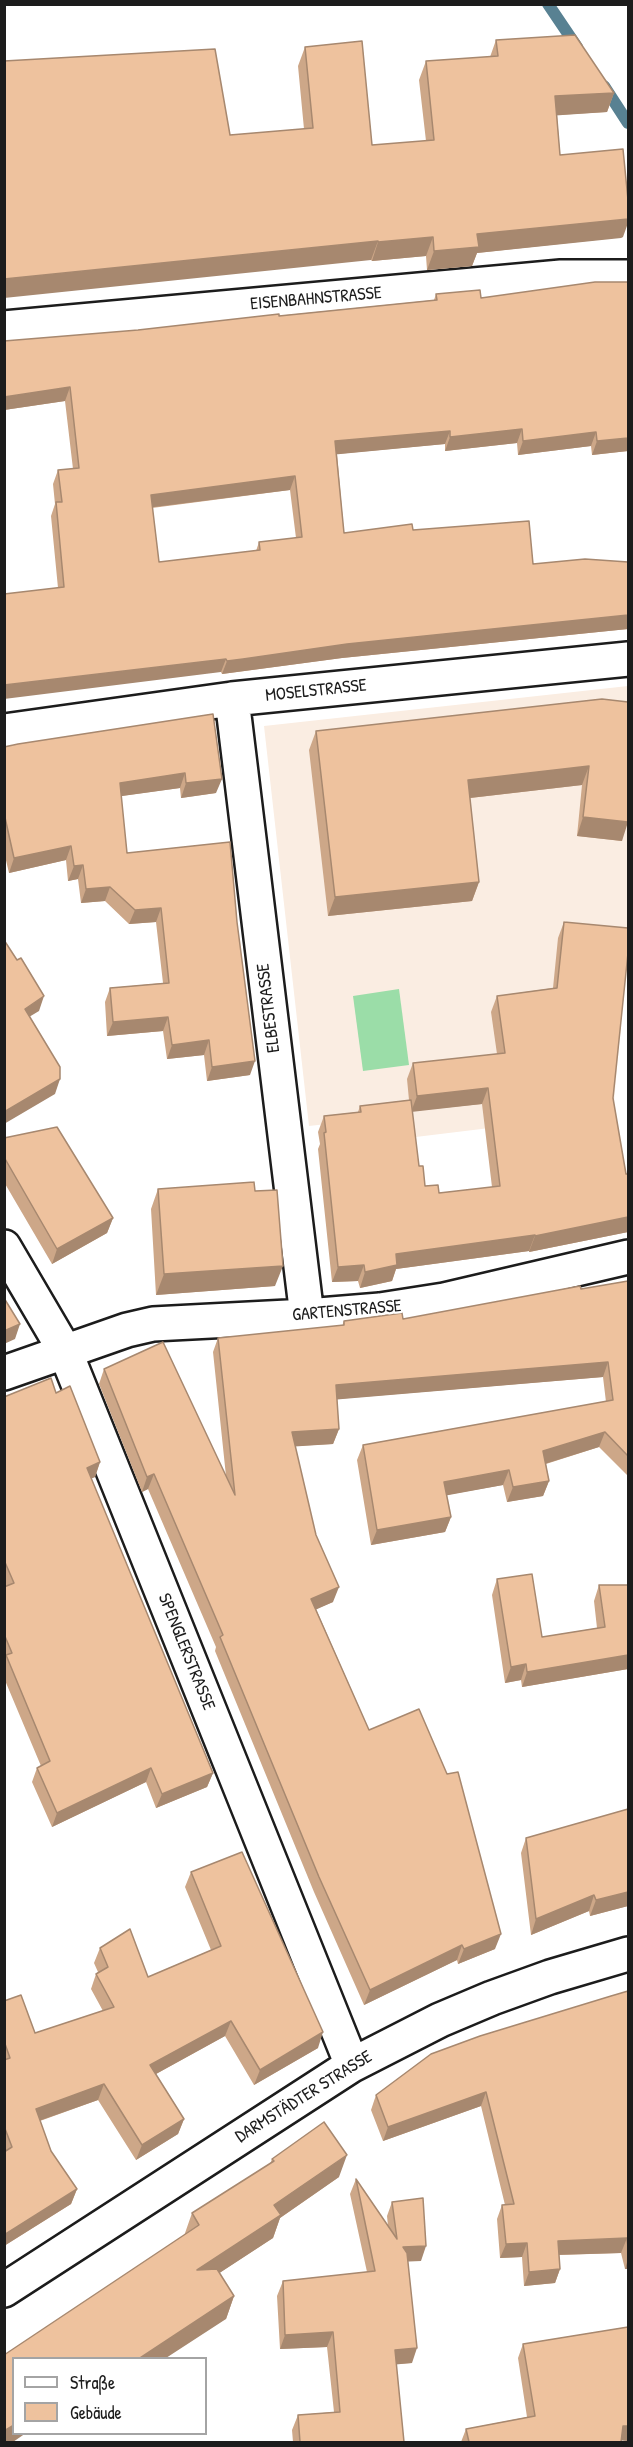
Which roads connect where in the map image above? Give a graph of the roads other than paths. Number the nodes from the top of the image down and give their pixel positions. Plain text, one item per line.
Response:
1 (628, 277) edge
2 (4, 328) edge
3 (628, 659) edge
4 (232, 699) junction
5 (4, 731) edge
6 (4, 1247) edge
7 (628, 1257) edge
8 (307, 1316) junction
9 (65, 1351) junction
10 (4, 1373) edge
11 (628, 1954) edge
12 (352, 2065) junction
13 (4, 2290) edge

1 - 2 street, EISENBAHNSTRASSE
3 - 4 street, MOSELSTRASSE
4 - 5 street, MOSELSTRASSE
4 - 8 street, ELBESTRASSE
6 - 9 street, SPENGLERSTRASSE
7 - 8 street, GARTENSTRASSE
8 - 9 street, GARTENSTRASSE
9 - 10 street, GARTENSTRASSE
9 - 12 street, SPENGLERSTRASSE
11 - 12 street, DARMSTÄDTER STRASSE
12 - 13 street, DARMSTÄDTER STRASSE

